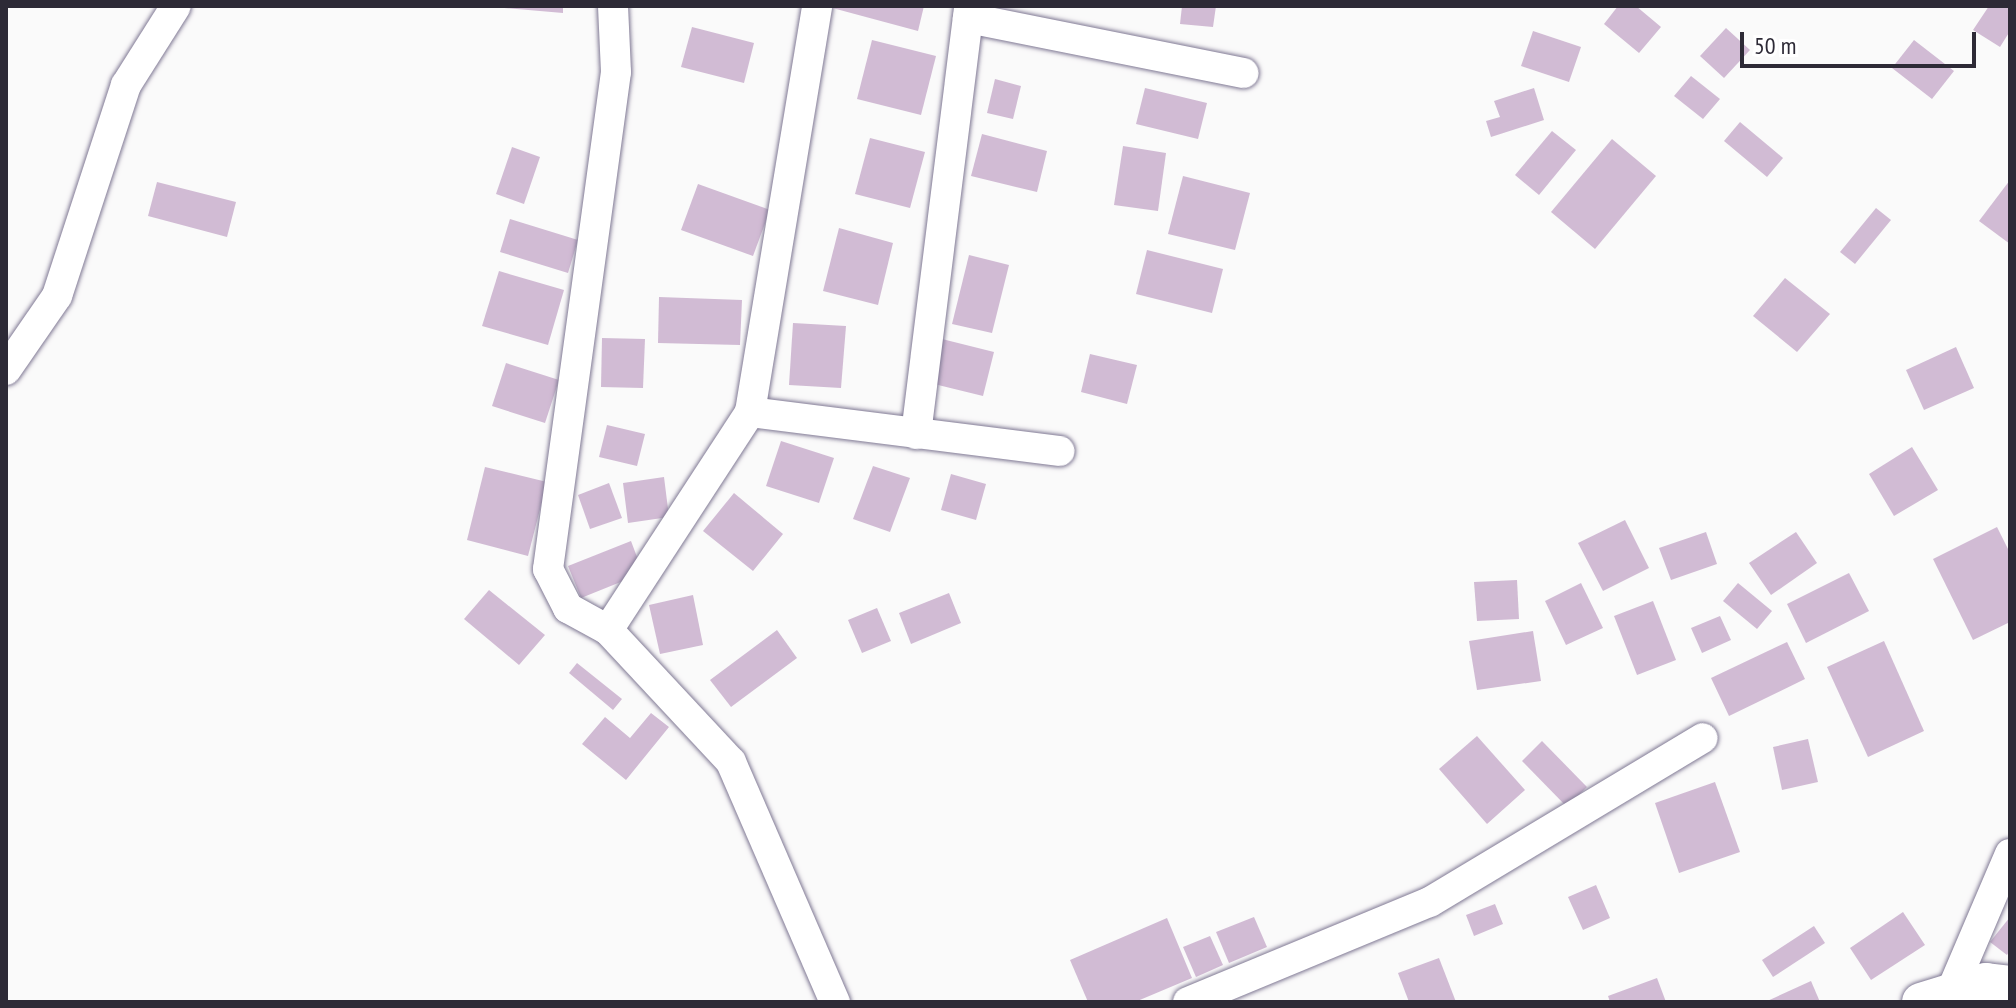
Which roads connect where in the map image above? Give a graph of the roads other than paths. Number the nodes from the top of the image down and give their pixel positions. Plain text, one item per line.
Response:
1 (176, 6) edge
2 (613, 6) edge
3 (817, 6) edge
4 (969, 12) edge
5 (1244, 73) dead end
6 (6, 370) edge
7 (750, 412) junction
8 (916, 434) junction
9 (1060, 451) dead end
10 (608, 630) junction
11 (1703, 738) dead end
12 (2010, 854) edge
13 (2010, 985) edge
14 (1936, 997) edge
15 (835, 1002) edge
16 (1188, 1002) edge

1 - 6 street
2 - 10 street
3 - 7 street
4 - 5 street
4 - 8 street
7 - 8 street
7 - 10 street
8 - 9 street
10 - 15 street
11 - 16 street
12 - 14 street
13 - 14 main road

